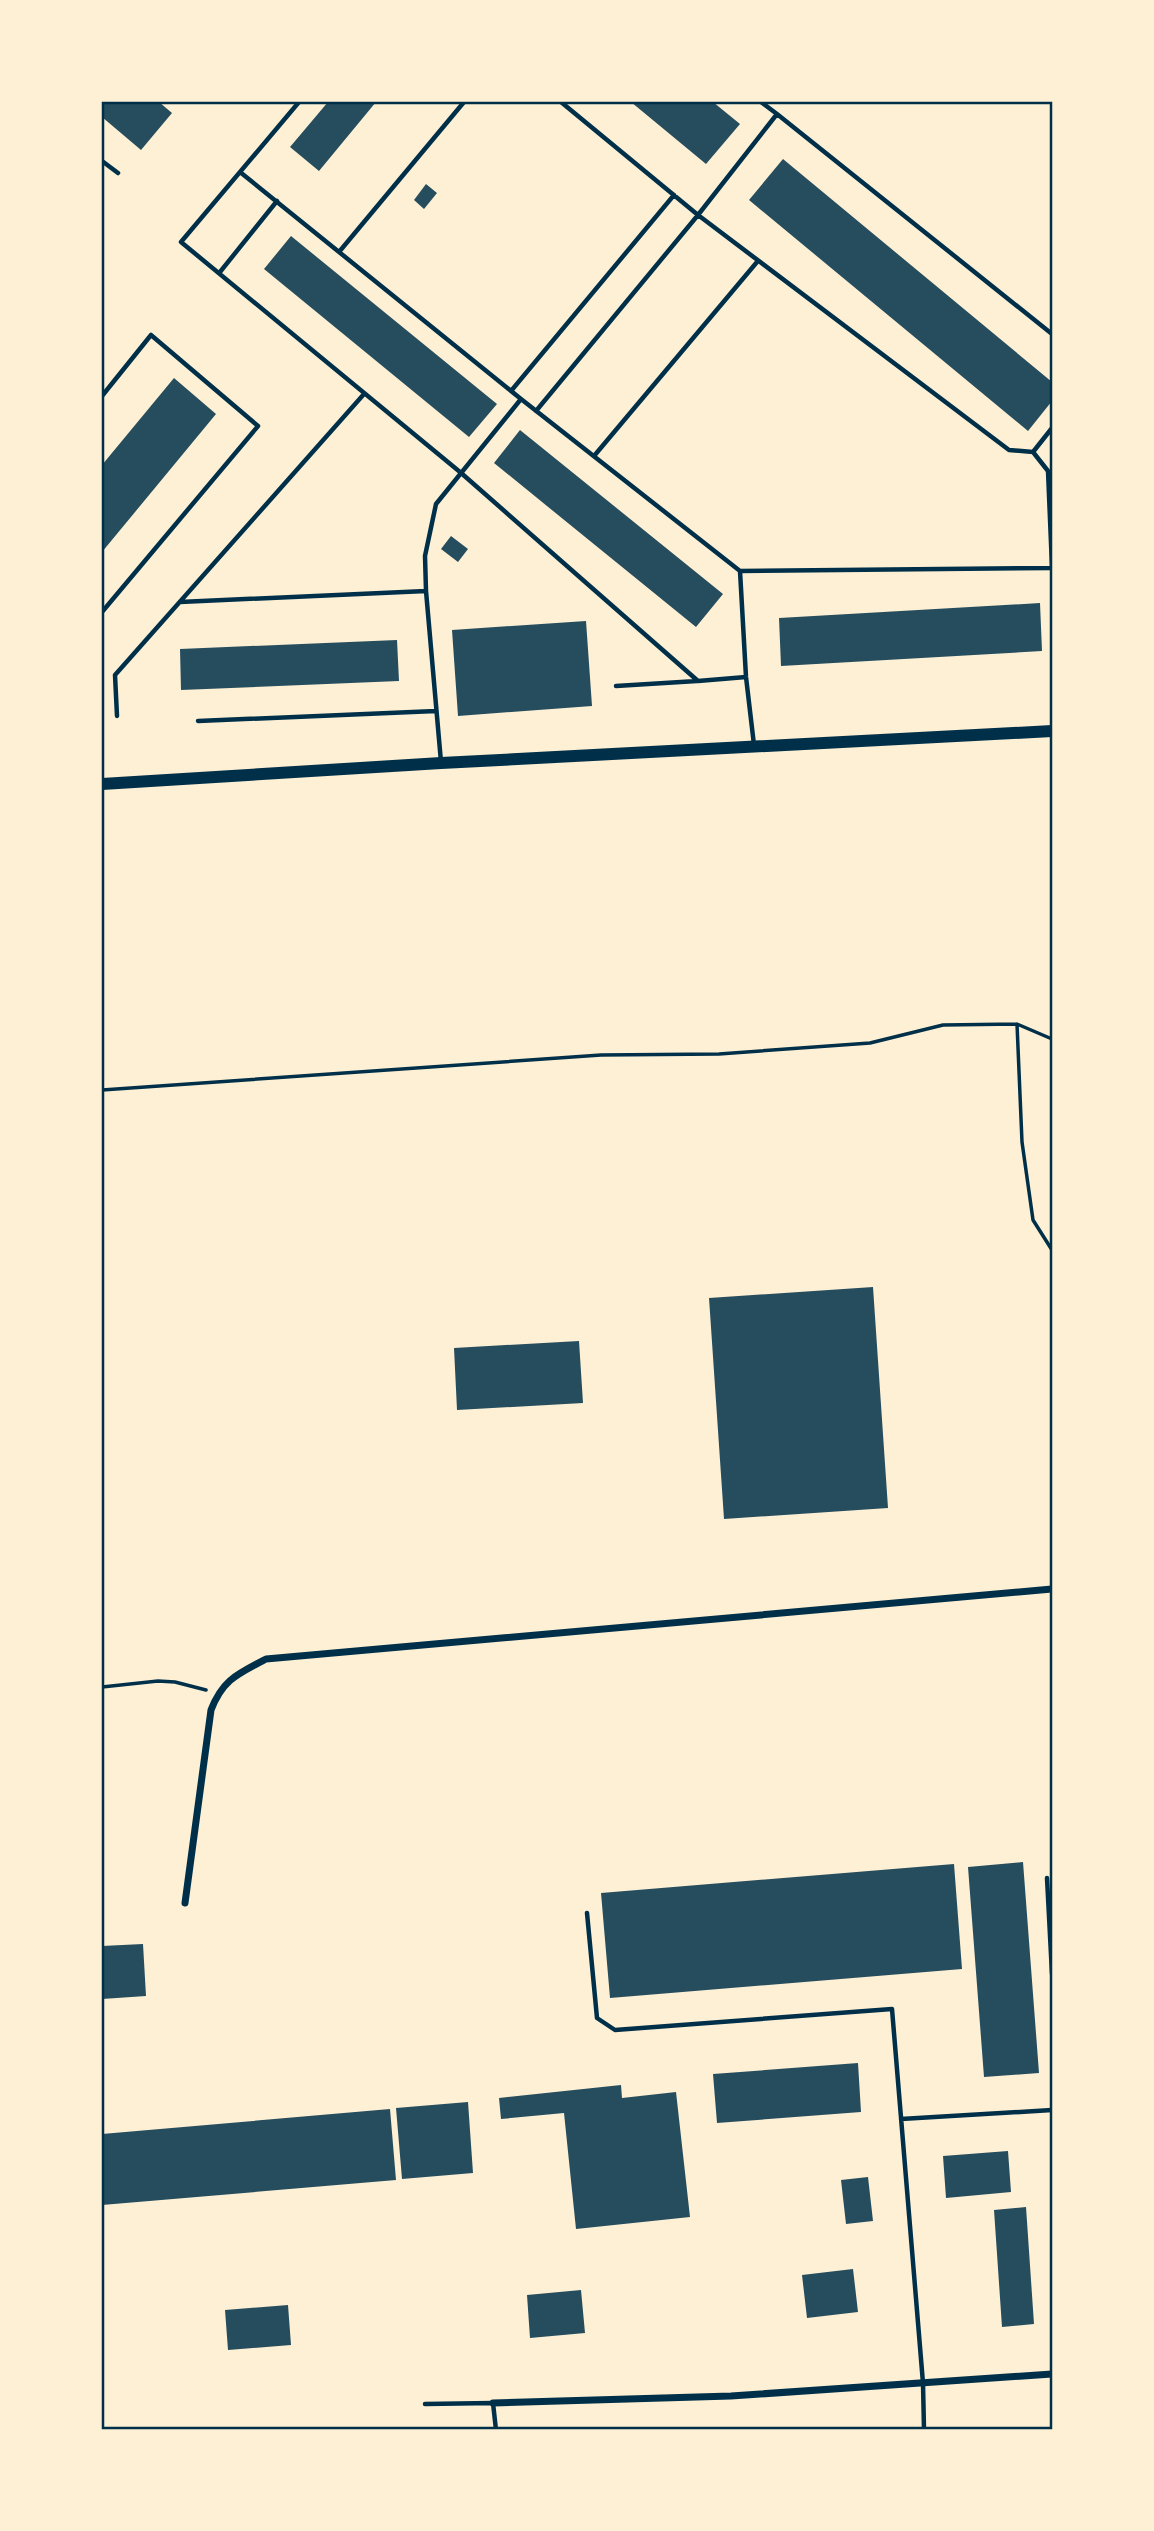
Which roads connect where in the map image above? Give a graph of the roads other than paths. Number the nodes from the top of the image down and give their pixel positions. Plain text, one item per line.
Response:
1 (299, 102) edge
2 (464, 102) edge
3 (561, 102) edge
4 (761, 102) edge
5 (777, 114) junction
6 (102, 161) edge
7 (240, 172) junction
8 (118, 173) dead end
9 (674, 195) junction
10 (277, 201) junction
11 (698, 215) junction
12 (339, 252) junction
13 (757, 262) junction
14 (220, 272) junction
15 (1052, 334) edge
16 (511, 391) junction
17 (364, 394) junction
18 (102, 396) edge
19 (521, 399) junction
20 (536, 411) junction
21 (1052, 428) edge
22 (1033, 452) junction
23 (594, 457) junction
24 (460, 472) junction
25 (1052, 568) edge
26 (740, 571) junction
27 (426, 591) junction
28 (180, 602) junction
29 (102, 612) edge
30 (746, 677) junction
31 (698, 681) junction
32 (616, 685) dead end
33 (436, 711) junction
34 (117, 716) dead end
35 (198, 721) dead end
36 (1052, 731) edge
37 (754, 747) junction
38 (441, 763) junction
39 (102, 784) edge
40 (1052, 1589) edge
41 (1047, 1878) dead end
42 (185, 1903) dead end
43 (587, 1913) dead end
44 (1052, 1974) edge
45 (1052, 2110) edge
46 (901, 2119) junction
47 (1052, 2374) edge
48 (923, 2383) junction
49 (492, 2403) junction
50 (425, 2404) dead end
51 (496, 2430) edge
52 (924, 2430) edge

1 - 7 lane
2 - 12 lane
3 - 9 lane
4 - 5 lane
5 - 11 lane
5 - 15 lane
6 - 8 lane
7 - 10 lane
7 - 14 lane
9 - 11 lane
9 - 16 lane
10 - 12 lane
10 - 14 lane
11 - 13 lane
11 - 20 lane
12 - 16 lane
13 - 22 lane
13 - 23 lane
14 - 17 lane
16 - 19 lane
17 - 24 lane
17 - 28 lane
18 - 29 lane
19 - 20 lane
19 - 24 lane
20 - 23 lane
21 - 22 lane
22 - 25 lane
23 - 26 lane
24 - 27 lane
24 - 31 lane
25 - 26 lane
26 - 30 lane
27 - 28 lane
27 - 33 lane
28 - 34 lane
30 - 31 lane
30 - 37 lane
31 - 32 lane
33 - 35 lane
33 - 38 lane
36 - 37 street
37 - 38 street
38 - 39 street
40 - 42 street
41 - 44 lane
43 - 46 lane
45 - 46 lane
46 - 48 lane
47 - 48 street
48 - 49 street
48 - 52 lane
49 - 50 lane
49 - 51 lane

